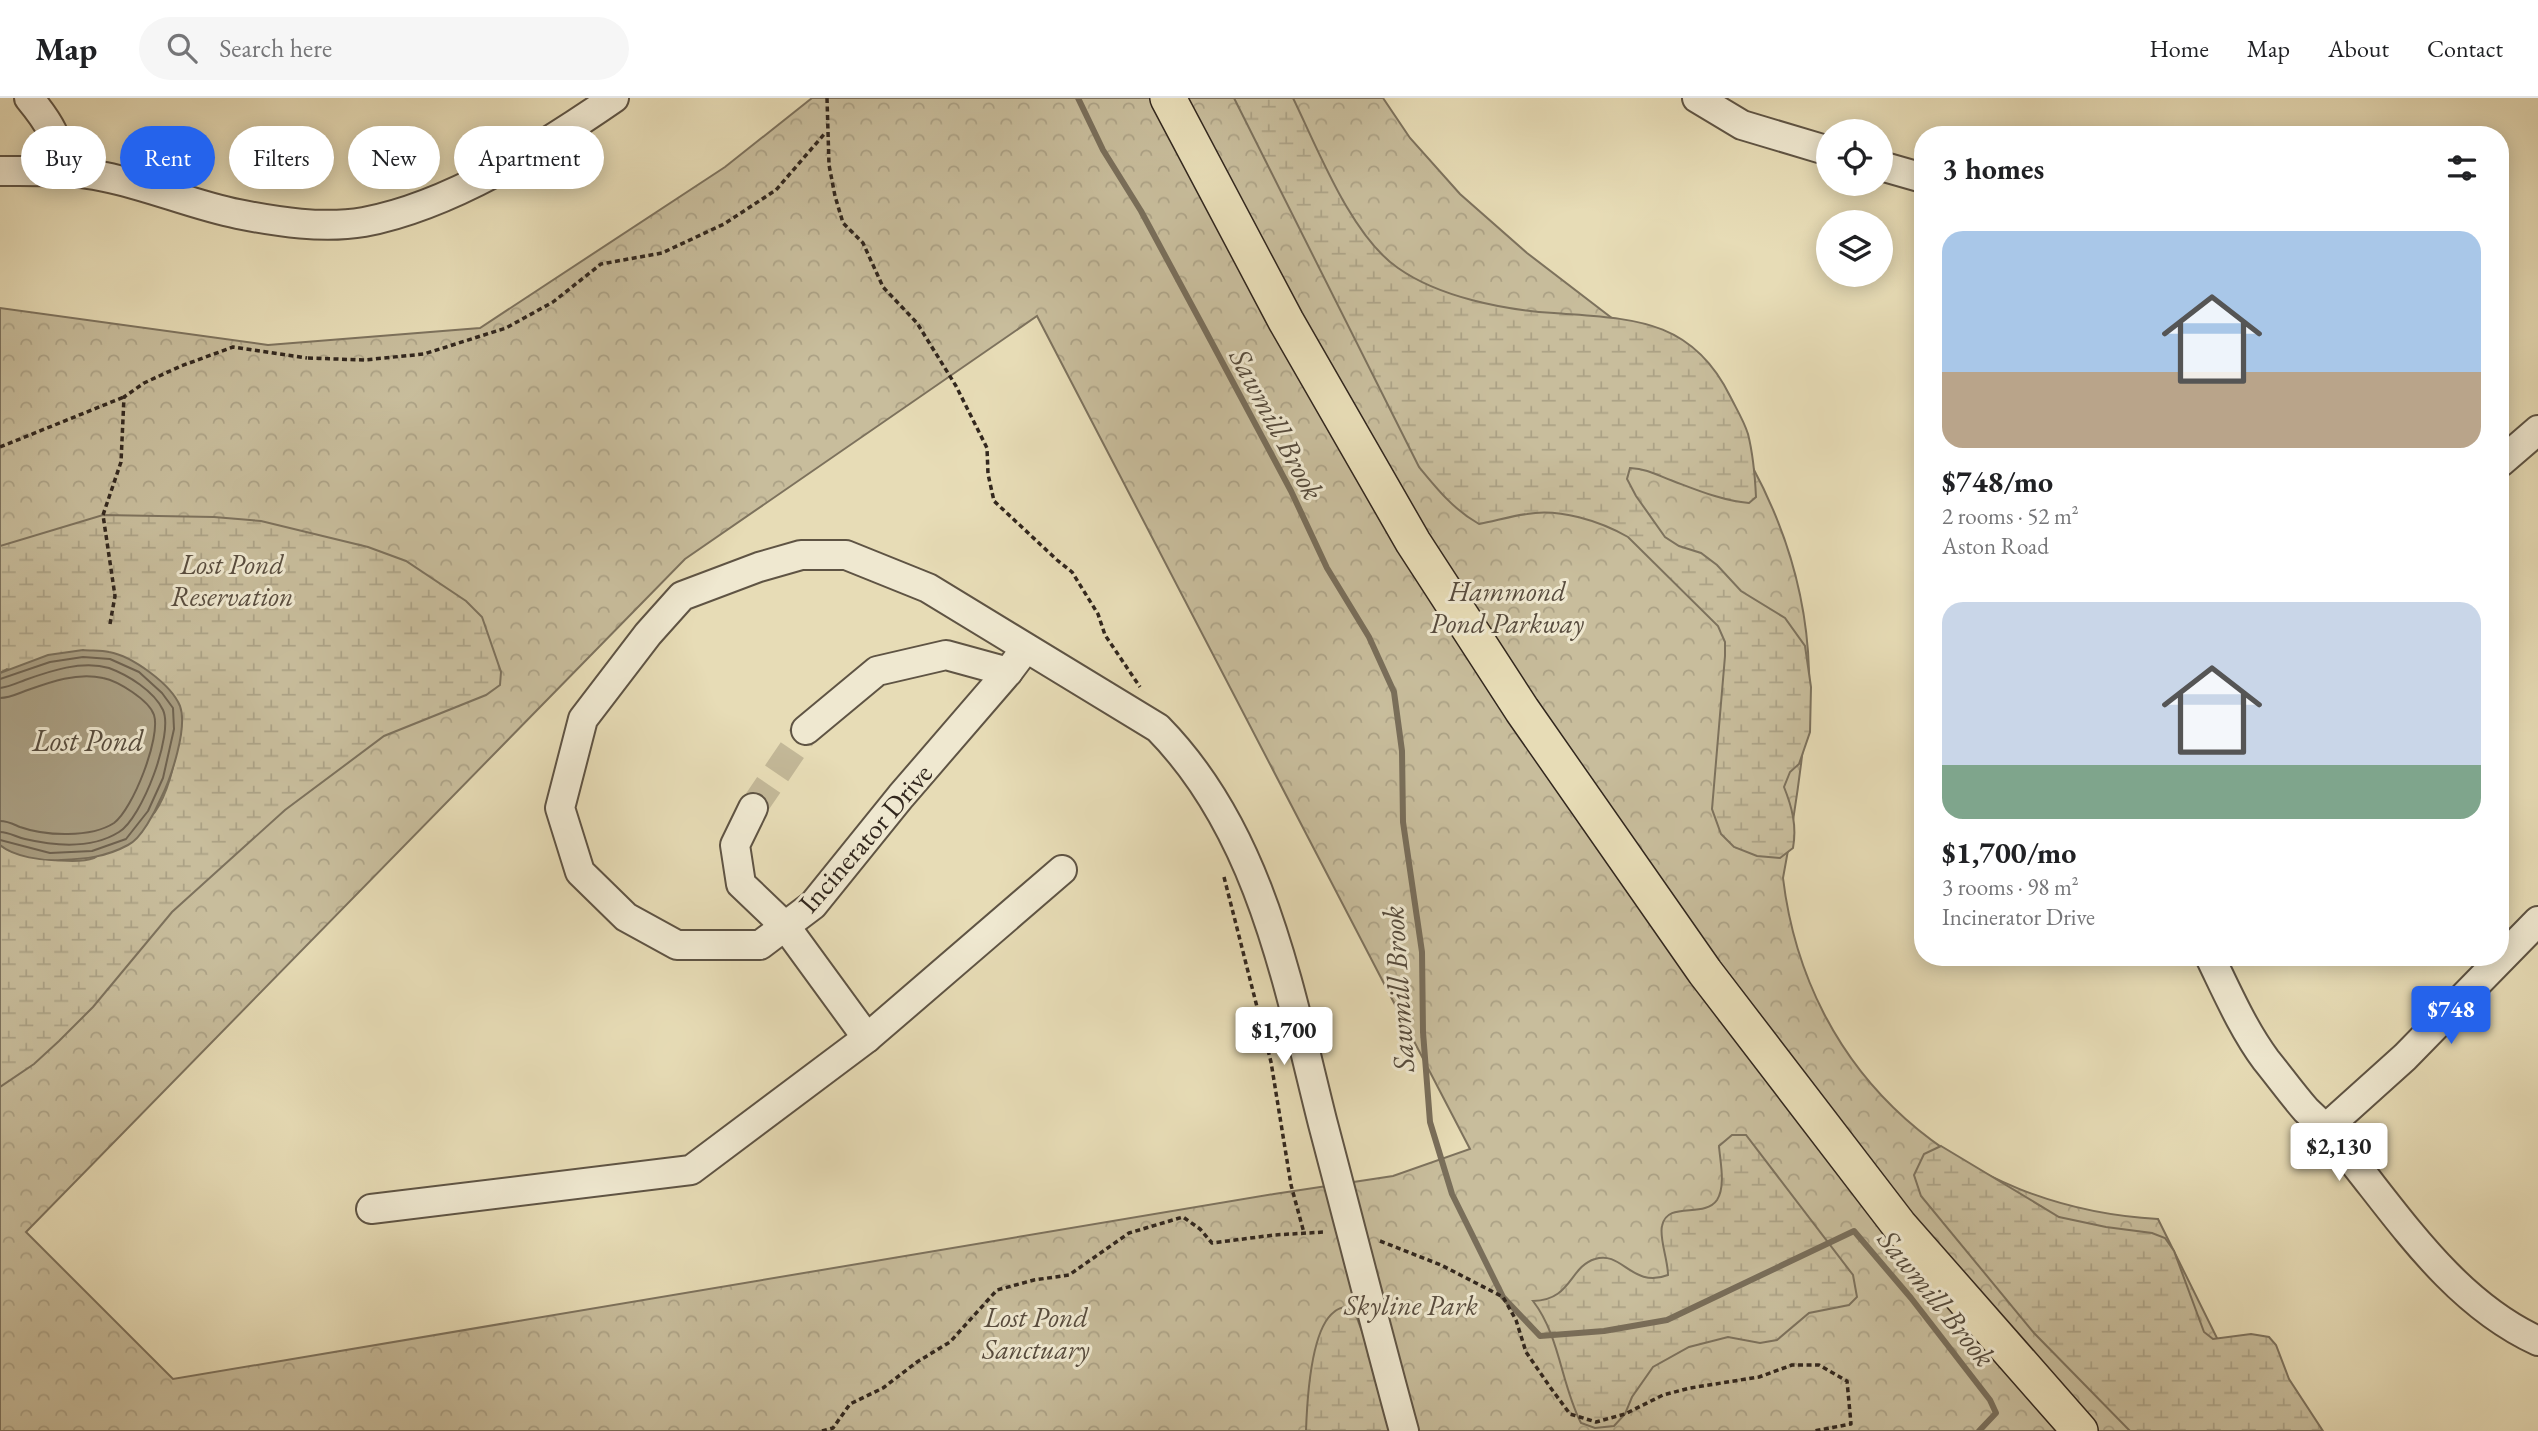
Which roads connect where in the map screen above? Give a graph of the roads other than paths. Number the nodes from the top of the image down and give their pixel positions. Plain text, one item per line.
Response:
1 (29, 98) edge
2 (614, 98) edge
3 (1168, 98) edge
4 (1697, 98) edge
5 (50, 126) edge
6 (1816, 147) edge
7 (1893, 169) edge
8 (0, 171) edge
9 (21, 171) edge
10 (1914, 175) edge
11 (106, 177) edge
12 (2538, 430) edge
13 (2509, 455) edge
14 (1026, 648) junction
15 (1008, 672) junction
16 (806, 730) tunnel mouth
17 (753, 807) tunnel mouth
18 (1062, 870) dead end
19 (2538, 920) edge
20 (786, 927) junction
21 (2509, 950) edge
22 (2214, 966) edge
23 (2493, 966) edge
24 (867, 1038) junction
25 (2325, 1129) junction
26 (371, 1209) dead end
27 (2538, 1341) edge
28 (1404, 1431) edge
29 (2081, 1431) edge

1 - 5 street
2 - 11 street
3 - 29 main road
4 - 6 street
7 - 10 street
8 - 9 street
12 - 13 street
14 - 15 street, Incinerator Drive
14 - 20 street, Incinerator Drive
14 - 28 street, Incinerator Drive
15 - 16 street
15 - 20 street, Incinerator Drive
17 - 20 street
18 - 24 street
19 - 21 street
20 - 24 street
22 - 25 street
23 - 25 street
24 - 26 street
25 - 27 street

